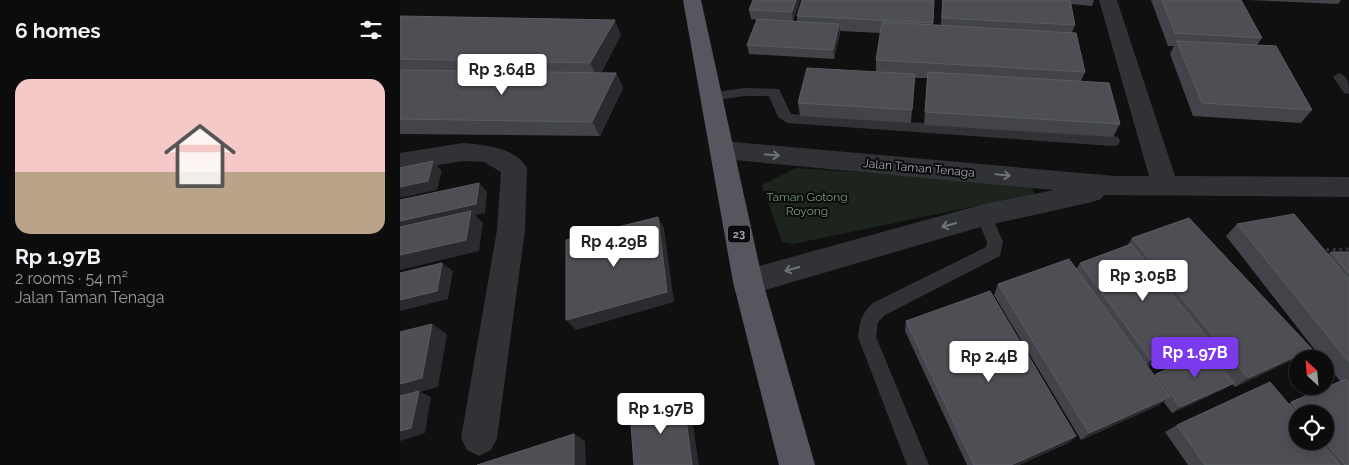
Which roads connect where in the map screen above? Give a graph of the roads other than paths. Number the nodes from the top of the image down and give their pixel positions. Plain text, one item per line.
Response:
1 (692, 0) edge
2 (1108, 0) edge
3 (1339, 77) dead end
4 (1349, 90) edge
5 (711, 96) junction
6 (1113, 141) edge
7 (723, 150) junction
8 (400, 162) edge
9 (1115, 186) junction
10 (1165, 186) junction
11 (1349, 187) edge
12 (984, 215) junction
13 (748, 282) junction
14 (479, 438) dead end
15 (798, 465) edge
16 (918, 465) edge

1 - 5 highway, 23
2 - 10 street
3 - 4 lane
5 - 6 lane
5 - 7 highway, 23
7 -> 9 street, Jalan Taman Tenaga
7 - 13 highway, 23
8 - 14 street
9 - 10 street, Jalan Taman Tenaga
9 - 12 street, Jalan Taman Tenaga
10 - 11 street, Jalan Taman Tenaga
12 -> 13 street, Jalan Taman Tenaga
12 - 16 lane
13 - 15 highway, 23

